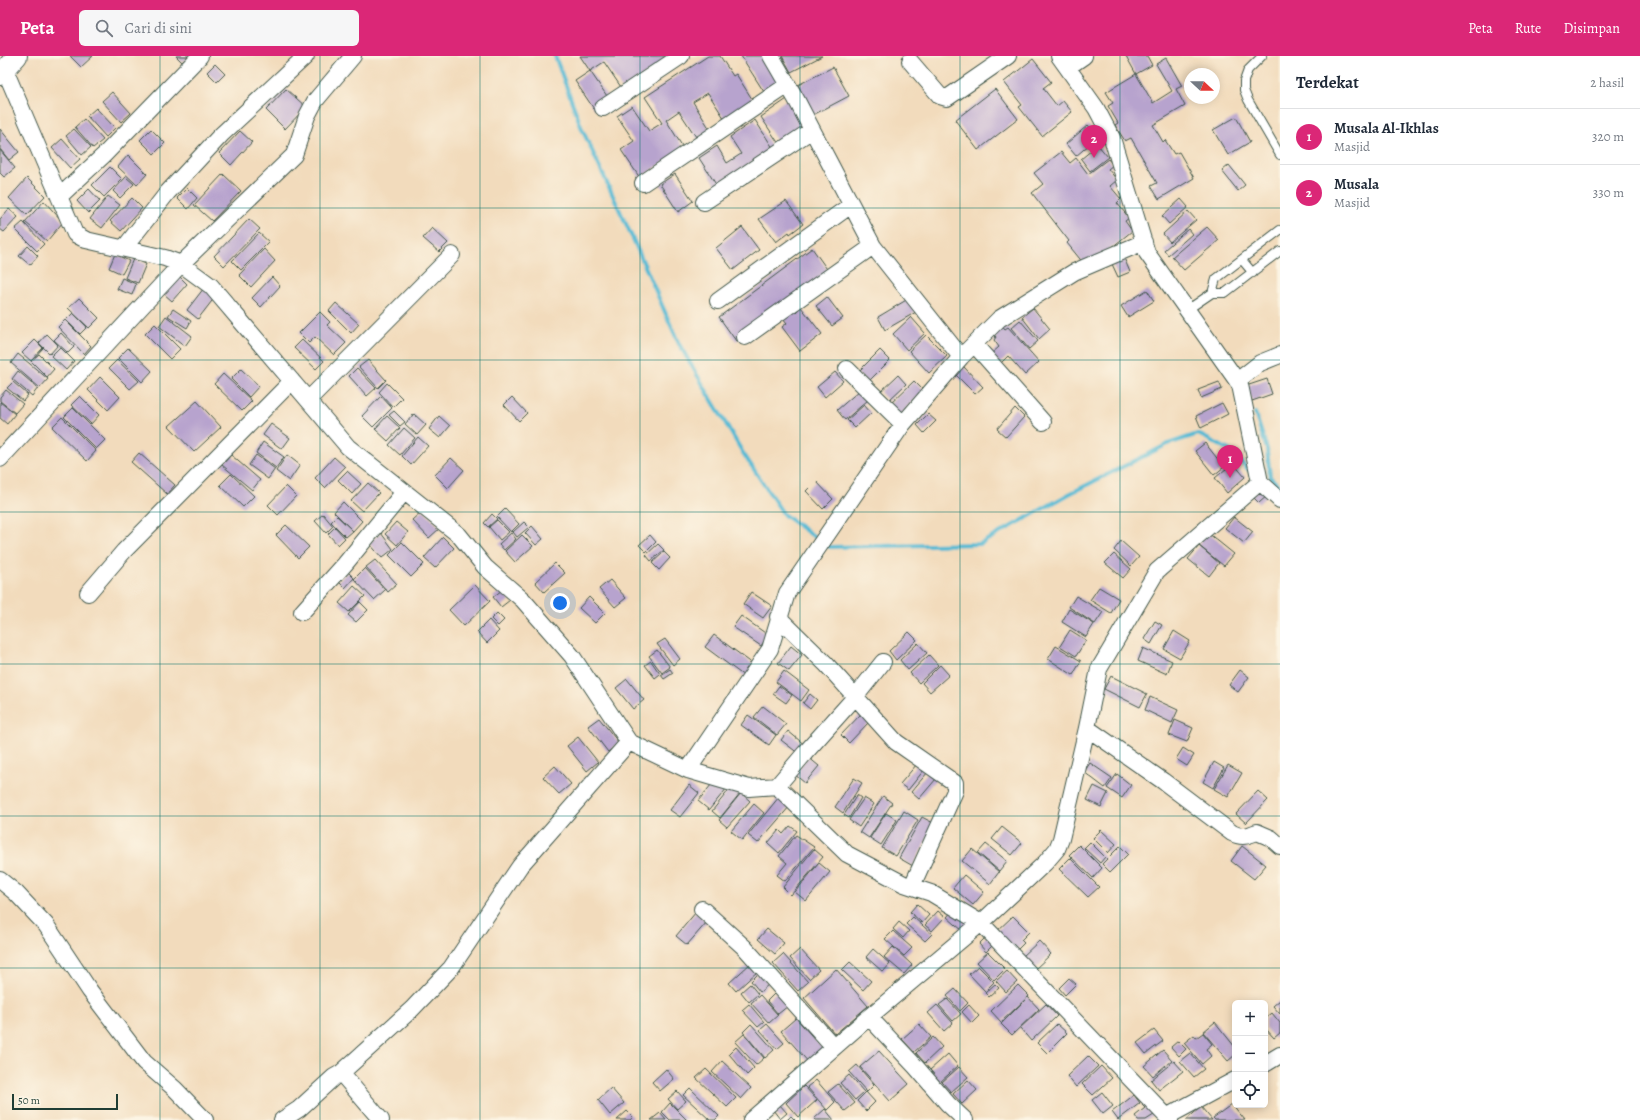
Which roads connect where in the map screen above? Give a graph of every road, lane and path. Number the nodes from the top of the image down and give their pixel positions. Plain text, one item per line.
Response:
1 (200, 56) edge
2 (306, 56) edge
3 (354, 56) edge
4 (681, 56) edge
5 (771, 56) edge
6 (1008, 56) edge
7 (1084, 56) edge
8 (1262, 56) edge
9 (910, 61) dead end
10 (1063, 62) edge
11 (11, 63) edge
12 (788, 86) junction
13 (603, 108) dead end
14 (812, 130) junction
15 (1280, 155) edge
16 (643, 183) dead end
17 (59, 197) junction
18 (704, 202) dead end
19 (851, 205) junction
20 (1280, 230) edge
21 (1144, 242) junction
22 (873, 246) junction
23 (124, 248) junction
24 (1280, 251) edge
25 (452, 255) dead end
26 (1242, 260) junction
27 (181, 264) junction
28 (1253, 273) junction
29 (1212, 293) junction
30 (718, 301) dead end
31 (1187, 310) junction
32 (745, 337) dead end
33 (974, 344) junction
34 (1280, 355) edge
35 (961, 357) junction
36 (847, 369) dead end
37 (1237, 380) junction
38 (292, 381) junction
39 (308, 400) junction
40 (1043, 422) dead end
41 (903, 424) junction
42 (0, 458) edge
43 (1260, 482) junction
44 (404, 492) junction
45 (1280, 500) edge
46 (88, 593) dead end
47 (302, 612) dead end
48 (778, 617) junction
49 (883, 662) dead end
50 (856, 696) junction
51 (1087, 728) junction
52 (629, 742) junction
53 (688, 770) junction
54 (777, 786) junction
55 (1280, 846) edge
56 (0, 880) edge
57 (912, 886) junction
58 (702, 909) dead end
59 (981, 923) junction
60 (869, 1017) junction
61 (834, 1047) junction
62 (1280, 1055) edge
63 (1268, 1062) edge
64 (341, 1073) junction
65 (1232, 1082) edge
66 (1169, 1118) edge
67 (205, 1120) edge
68 (282, 1120) edge
69 (381, 1120) edge
70 (751, 1120) edge
71 (965, 1120) edge

1 - 17 street
2 - 23 street
3 - 27 street
4 - 13 street
5 - 12 street
6 - 9 street
7 - 10 street
8 - 15 lane
10 - 21 street
11 - 17 street
12 - 14 street
12 - 16 street
14 - 18 street
14 - 19 street
17 - 23 street
19 - 22 street
19 - 30 street
20 - 26 lane
21 - 31 street
21 - 33 street
22 - 32 street
22 - 35 street
23 - 27 street
24 - 28 lane
25 - 39 street
26 - 28 lane
26 - 29 lane
27 - 38 street
27 - 42 street
28 - 29 lane
29 - 31 lane
31 - 37 street
33 - 35 street
33 - 40 street
34 - 37 street
35 - 41 street
36 - 41 street
37 - 43 street
38 - 39 street
38 - 46 street
39 - 44 street
41 - 48 street
43 - 45 street
43 - 51 street
44 - 47 street
44 - 52 street
48 - 50 street
48 - 53 street
49 - 50 street
50 - 54 street
50 - 57 street
51 - 55 street
51 - 59 street
52 - 53 street
52 - 64 street
53 - 54 street
54 - 57 street
56 - 67 street
57 - 59 street
58 - 61 street
59 - 60 street
59 - 66 street
60 - 61 street
60 - 71 street
61 - 70 street
62 - 63 street
64 - 68 street
64 - 69 street
65 - 66 street

